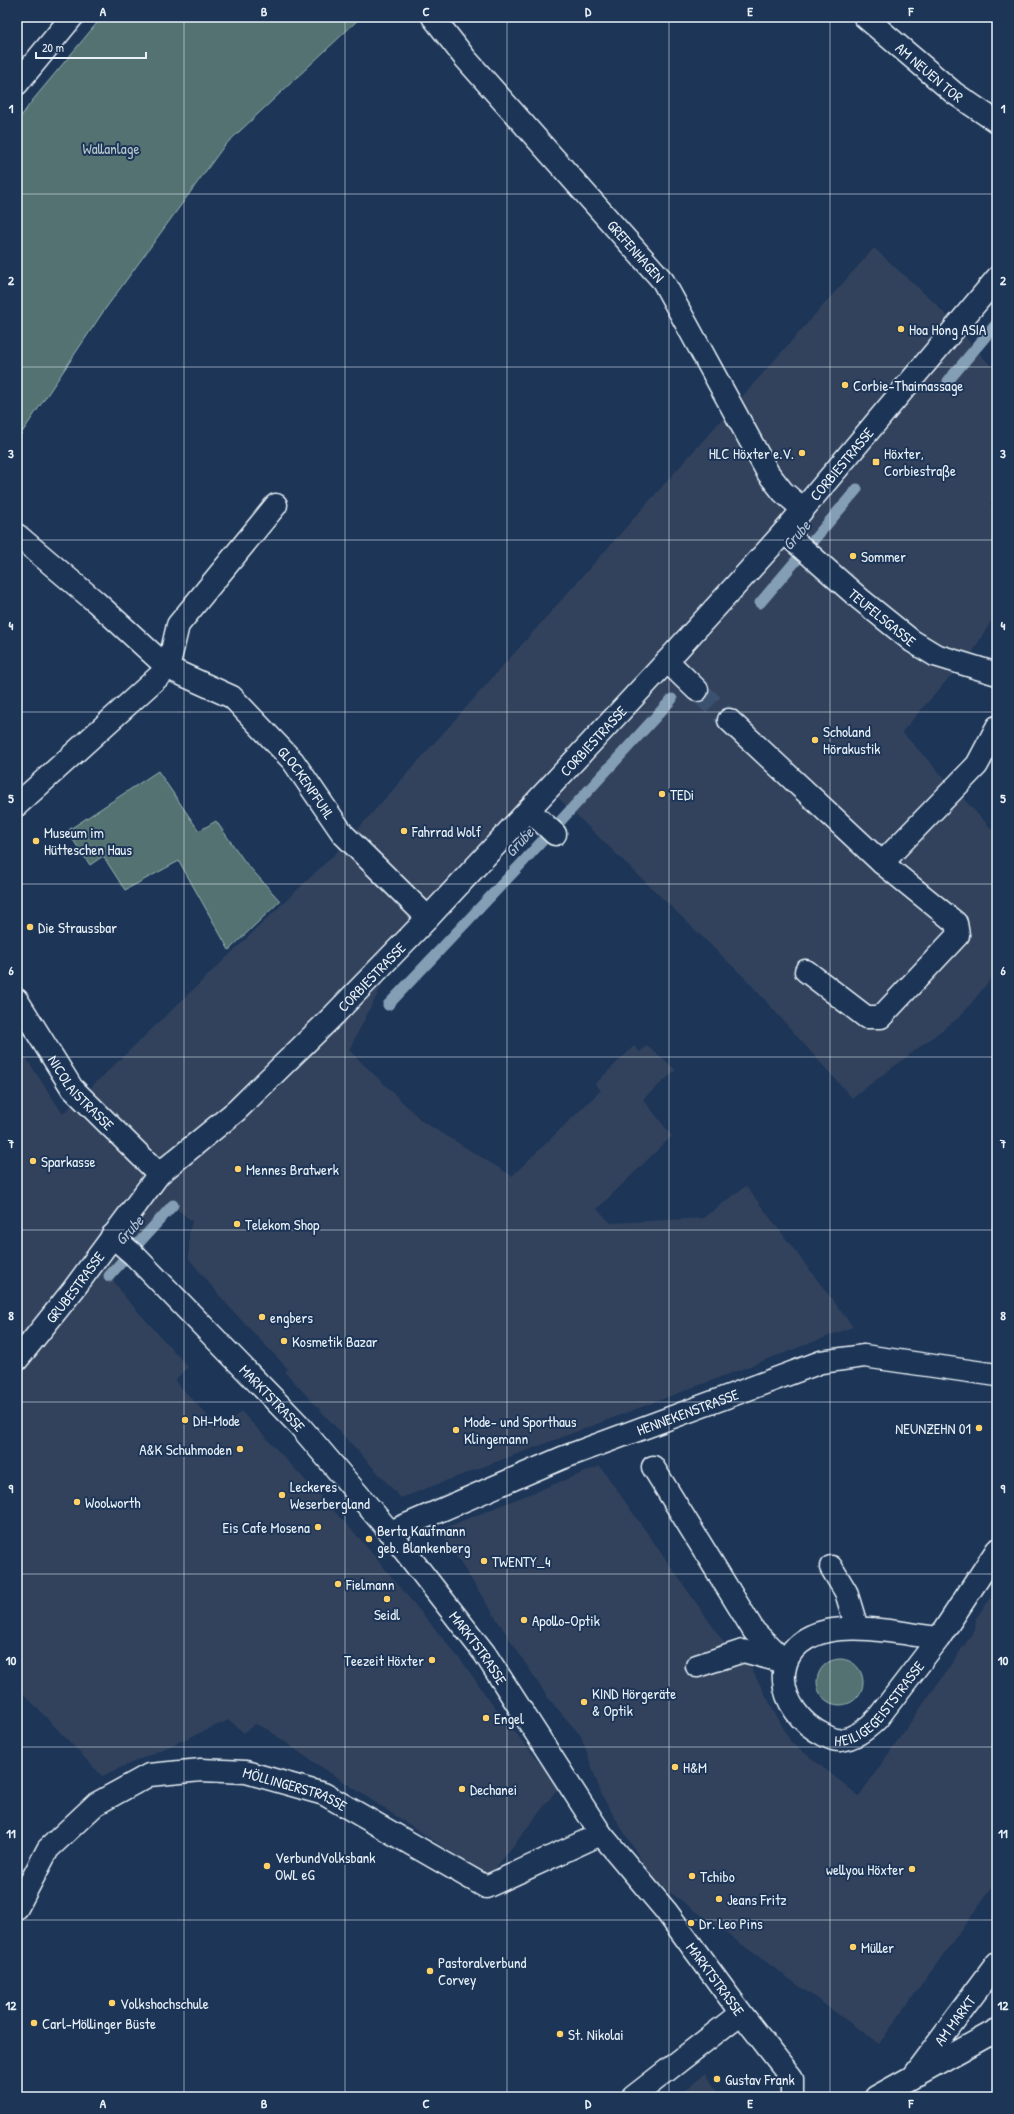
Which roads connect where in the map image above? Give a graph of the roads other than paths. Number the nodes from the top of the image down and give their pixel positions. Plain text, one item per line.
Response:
1 (72, 17) edge
2 (433, 17) edge
3 (865, 17) edge
4 (17, 84) edge
5 (997, 122) edge
6 (997, 278) edge
7 (276, 505) dead end
8 (803, 509) junction
9 (784, 532) junction
10 (17, 535) edge
11 (667, 661) junction
12 (168, 668) junction
13 (997, 674) edge
14 (697, 690) tunnel mouth
15 (729, 720) tunnel mouth
16 (997, 727) edge
17 (17, 805) edge
18 (529, 810) junction
19 (551, 831) dead end
20 (882, 863) junction
21 (428, 918) junction
22 (806, 972) dead end
23 (17, 1000) edge
24 (158, 1174) junction
25 (124, 1246) junction
26 (17, 1360) edge
27 (997, 1375) edge
28 (653, 1467) dead end
29 (390, 1532) junction
30 (997, 1550) edge
31 (831, 1567) dead end
32 (857, 1628) junction
33 (939, 1638) junction
34 (785, 1662) junction
35 (697, 1666) dead end
36 (601, 1834) junction
37 (17, 1908) edge
38 (997, 1963) edge
39 (741, 2013) junction
40 (997, 2030) edge
41 (912, 2078) junction
42 (633, 2097) edge
43 (792, 2097) edge
44 (876, 2097) edge

1 - 4 street
2 - 8 street, GREFENHAGEN
3 - 5 street, AM NEUEN TOR
6 - 8 street, CORBIESTRASSE
7 - 12 street
8 - 9 street, CORBIESTRASSE
9 - 11 street, CORBIESTRASSE
9 - 13 street, TEUFELSGASSE
10 - 12 street, GLOCKENPFUHL
11 - 14 street
11 - 18 street, CORBIESTRASSE
12 - 17 street
12 - 21 street, GLOCKENPFUHL
15 - 20 street
16 - 20 street
18 - 19 street
18 - 21 street, CORBIESTRASSE
20 - 22 street
21 - 24 street, CORBIESTRASSE
23 - 24 street, NICOLAISTRASSE
24 - 25 street, GRUBESTRASSE
25 - 26 street, GRUBESTRASSE
25 - 29 street, MARKTSTRASSE
27 - 29 street, HENNEKENSTRASSE
28 - 34 street
29 - 36 street, MARKTSTRASSE
30 - 33 street, HEILIGEGEISTSTRASSE
31 - 32 street
32 - 33 street, HEILIGEGEISTSTRASSE
32 - 34 street, HEILIGEGEISTSTRASSE
33 - 34 street, HEILIGEGEISTSTRASSE
34 - 35 street
36 - 37 street, MÖLLINGERSTRASSE
36 - 39 street, MARKTSTRASSE
38 - 41 street, AM MARKT
39 - 42 street
39 - 43 street, MARKTSTRASSE
40 - 41 street, AM MARKT
41 - 44 street, AM MARKT

